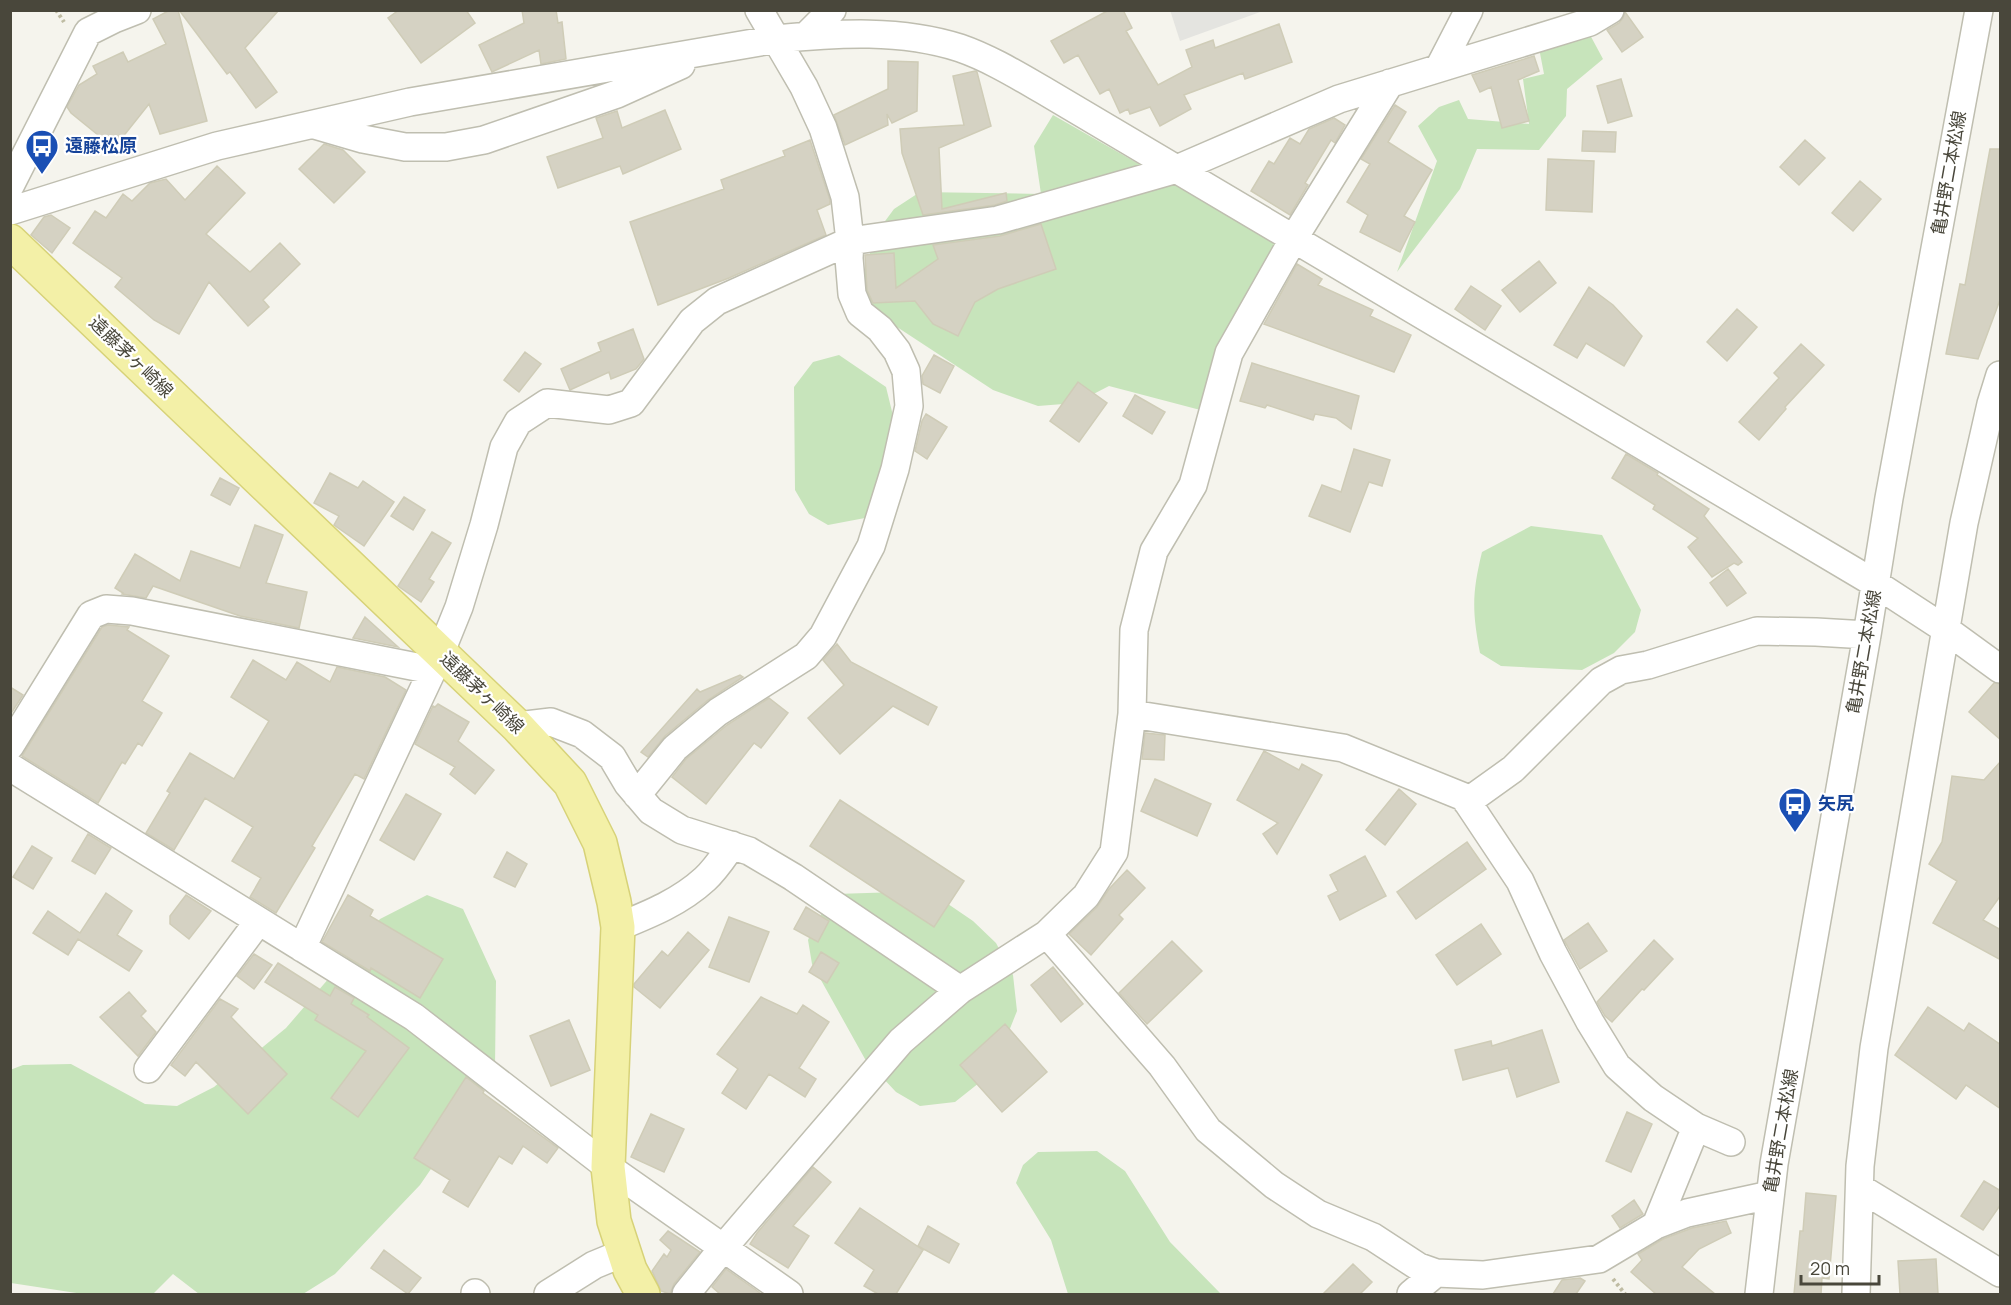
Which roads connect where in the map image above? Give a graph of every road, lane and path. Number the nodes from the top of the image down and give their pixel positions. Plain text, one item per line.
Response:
1 (137, 10) edge
2 (759, 10) edge
3 (831, 10) edge
4 (1469, 10) edge
5 (1610, 10) edge
6 (1979, 10) edge
7 (806, 36) junction
8 (777, 39) junction
9 (715, 49) junction
10 (1439, 68) junction
11 (1390, 83) junction
12 (313, 124) junction
13 (1177, 169) junction
14 (10, 186) edge
15 (10, 211) edge
16 (1294, 238) junction
17 (10, 241) edge
18 (850, 241) junction
19 (2001, 375) edge
20 (1996, 406) edge
21 (1876, 584) junction
22 (1945, 629) junction
23 (1867, 635) junction
24 (436, 662) junction
25 (2001, 669) edge
26 (1132, 714) junction
27 (517, 726) junction
28 (10, 746) edge
29 (10, 767) edge
30 (637, 795) junction
31 (1467, 802) junction
32 (732, 845) junction
33 (258, 922) junction
34 (618, 927) junction
35 (1047, 934) junction
36 (302, 948) junction
37 (960, 990) junction
38 (148, 1069) dead end
39 (1696, 1127) junction
40 (1731, 1142) dead end
41 (608, 1167) junction
42 (1860, 1188) junction
43 (1770, 1195) junction
44 (1656, 1225) junction
45 (723, 1248) junction
46 (623, 1253) junction
47 (1436, 1273) junction
48 (2001, 1273) edge
49 (548, 1294) edge
50 (643, 1294) edge
51 (686, 1294) edge
52 (789, 1294) edge
53 (1411, 1294) edge
54 (1759, 1294) edge
55 (1856, 1294) edge

1 - 14 street
2 - 8 street
3 - 7 street
4 - 10 street
5 - 10 street
6 - 21 street, 亀井野二本松線
7 - 8 street
7 - 13 street
8 - 9 street
8 - 18 street
9 - 12 street
9 - 12 street
10 - 11 street
11 - 13 street
11 - 16 street
12 - 15 street
13 - 16 street
13 - 18 street
16 - 21 street
16 - 26 street
17 - 24 main road, 遠藤茅ヶ崎線
18 - 24 street
18 - 30 street
19 - 20 street
20 - 22 street
21 - 22 street
21 - 23 street, 亀井野二本松線
22 - 25 street
22 - 42 street
23 - 31 street
23 - 43 street, 亀井野二本松線
24 - 27 main road, 遠藤茅ヶ崎線
24 - 28 street
24 - 36 street
26 - 31 street
26 - 35 street
27 - 30 street
27 - 34 main road, 遠藤茅ヶ崎線
29 - 33 street
30 - 32 street
31 - 39 street
32 - 34 street
32 - 37 street
33 - 36 street
33 - 38 street
34 - 41 main road, 遠藤茅ヶ崎線
35 - 37 street
35 - 47 street
36 - 41 street
37 - 45 street
39 - 40 street
39 - 44 street
41 - 45 street
41 - 46 main road, 遠藤茅ヶ崎線
42 - 48 street
42 - 55 street
43 - 44 street
43 - 54 street, 亀井野二本松線
44 - 47 street
45 - 51 street
45 - 52 street
46 - 49 street
46 - 50 main road, 遠藤茅ヶ崎線
47 - 53 street

